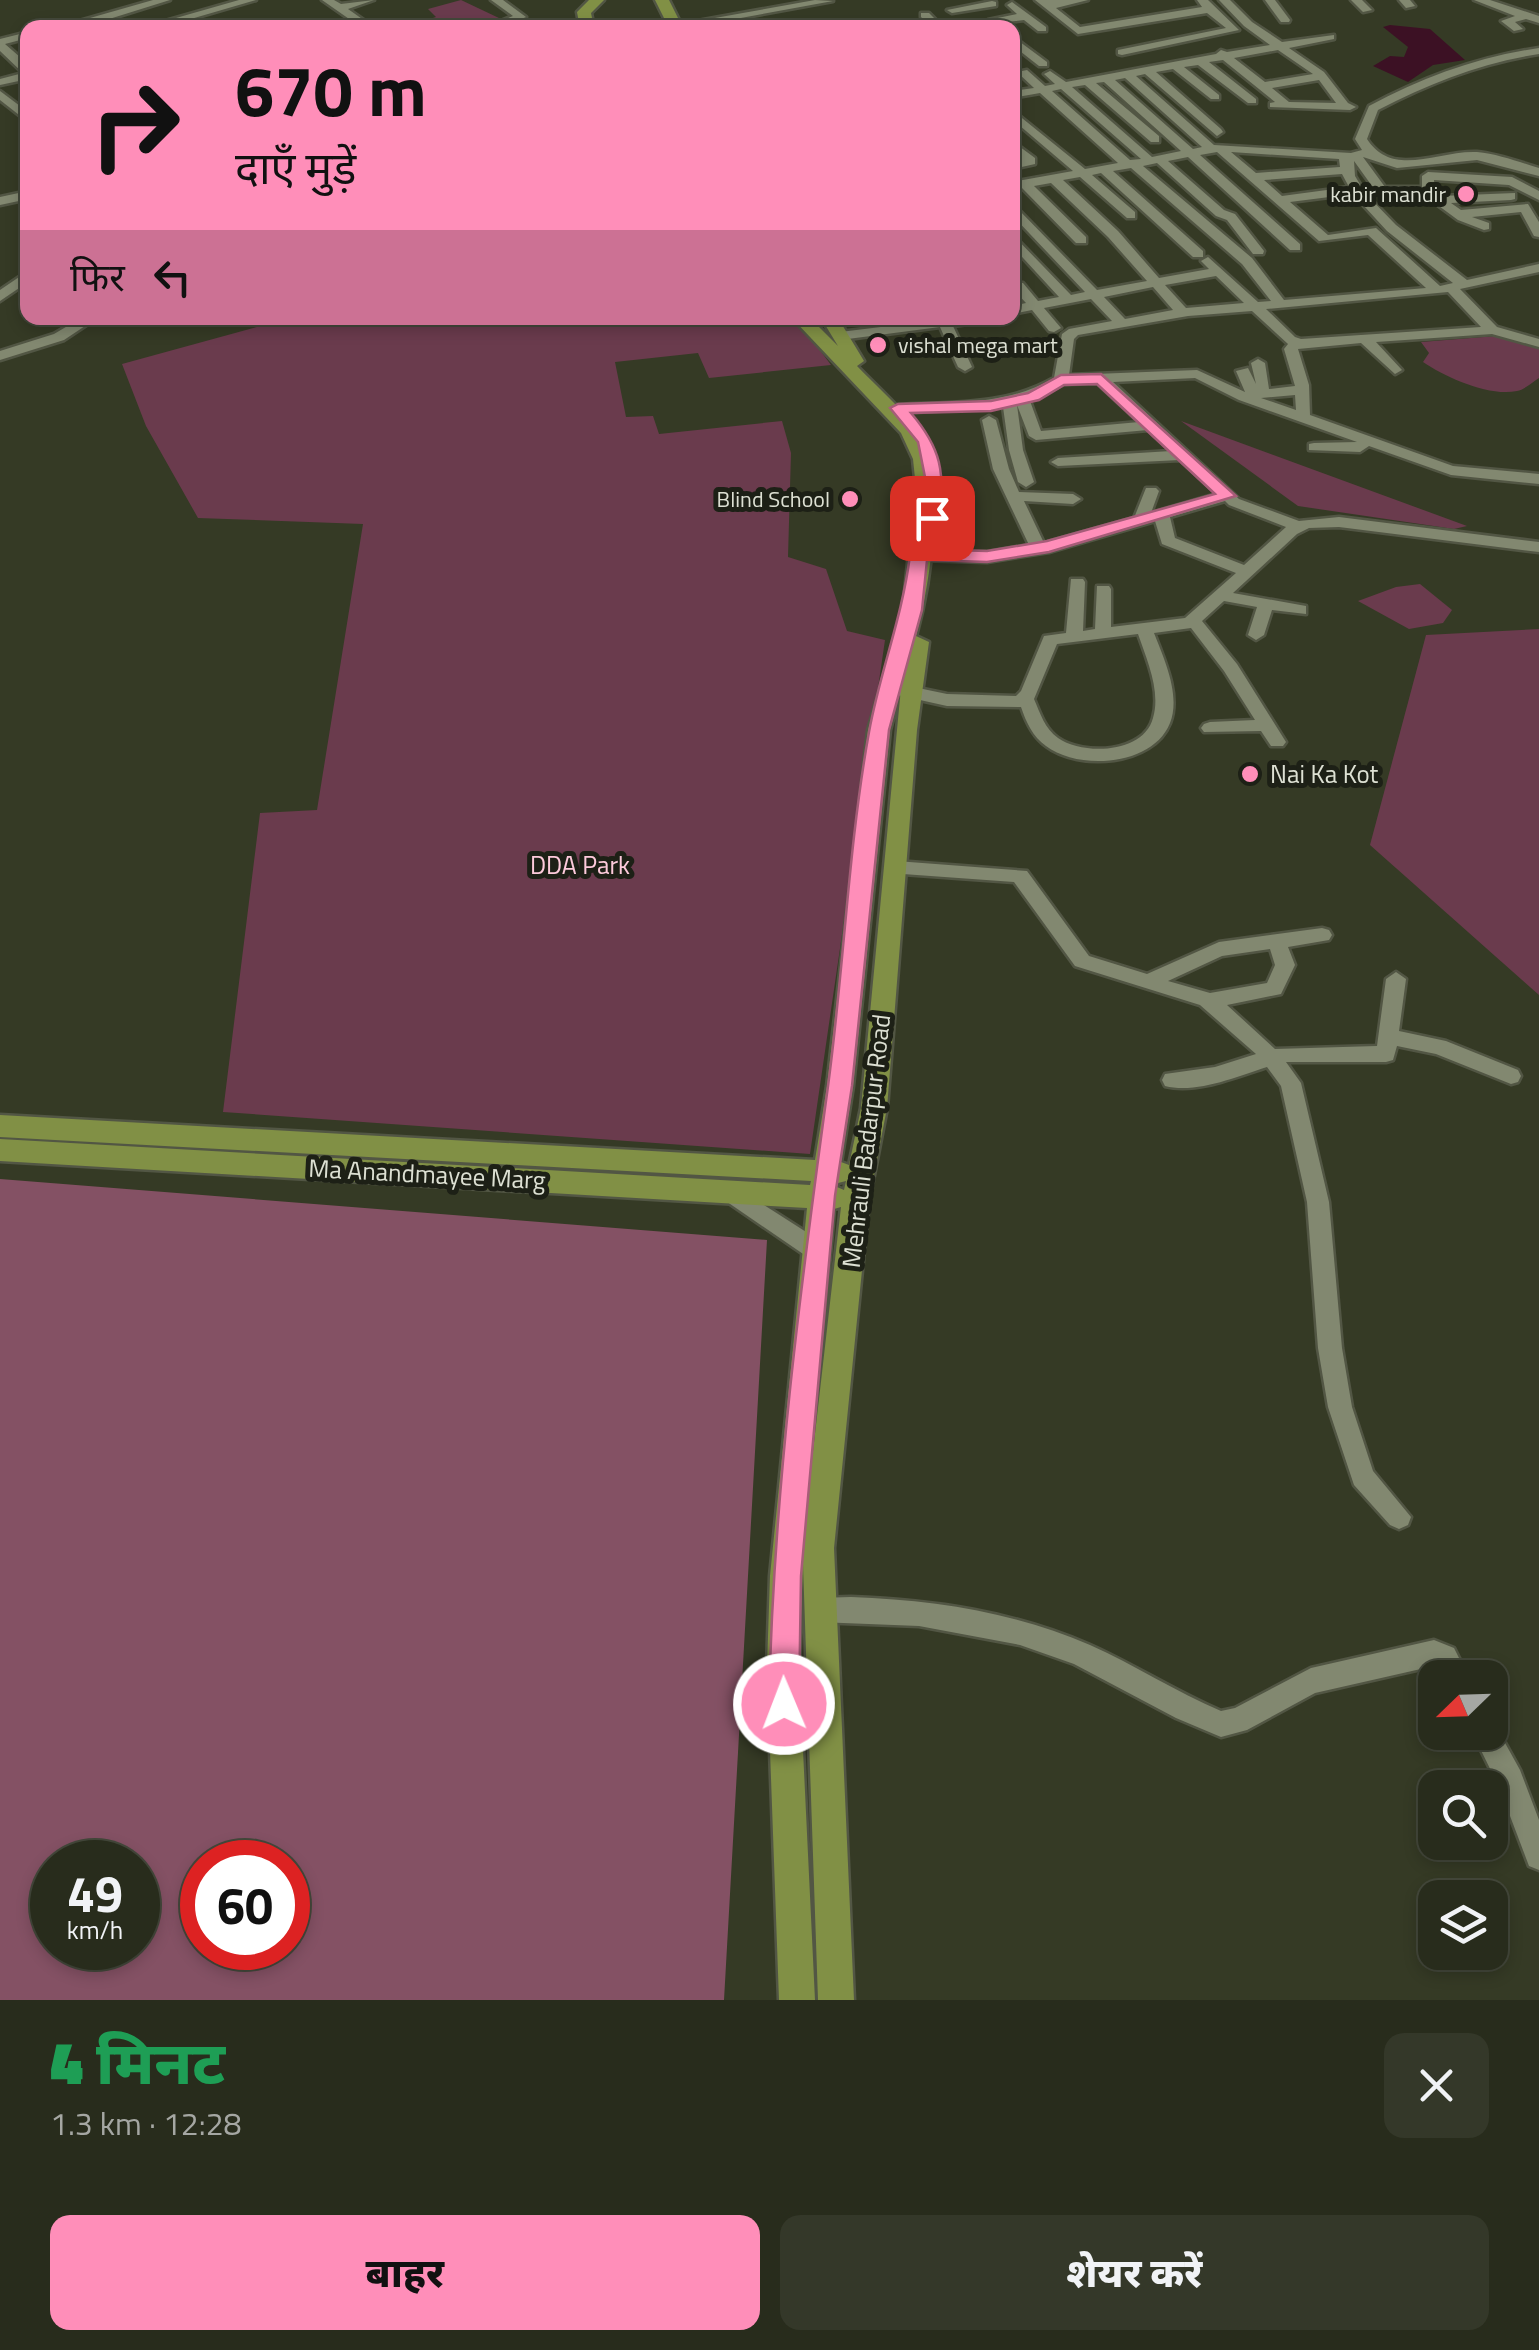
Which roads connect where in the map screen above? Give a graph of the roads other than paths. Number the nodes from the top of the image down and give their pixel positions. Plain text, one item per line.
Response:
1 (165, 0) edge
2 (251, 0) edge
3 (327, 0) edge
4 (369, 0) edge
5 (496, 0) edge
6 (597, 0) edge
7 (828, 0) edge
8 (1083, 0) edge
9 (1154, 0) edge
10 (1224, 0) edge
11 (1270, 0) edge
12 (1356, 0) edge
13 (1479, 0) edge
14 (1043, 3) edge
15 (992, 4) dead end
16 (1012, 4) dead end
17 (1206, 5) edge
18 (974, 7) junction
19 (340, 8) junction
20 (1367, 10) dead end
21 (925, 15) dead end
22 (1174, 15) junction
23 (1026, 16) junction
24 (1535, 17) edge
25 (97, 19) joint
26 (93, 20) edge
27 (176, 20) edge
28 (358, 20) edge
29 (512, 20) edge
30 (586, 20) edge
31 (715, 20) edge
32 (930, 20) edge
33 (963, 20) edge
34 (990, 20) edge
35 (1013, 20) edge
36 (1285, 20) dead end
37 (1116, 24) junction
38 (1518, 29) dead end
39 (1078, 31) junction
40 (1058, 34) dead end
41 (1330, 38) dead end
42 (1136, 39) dead end
43 (1020, 40) edge
44 (1205, 40) junction
45 (0, 44) edge
46 (1282, 46) junction
47 (1020, 47) edge
48 (1255, 51) junction
49 (1539, 51) edge
50 (1122, 52) dead end
51 (1226, 56) junction
52 (1200, 60) junction
53 (1266, 60) dead end
54 (20, 65) edge
55 (1175, 65) junction
56 (1064, 66) dead end
57 (1020, 68) edge
58 (1148, 71) junction
59 (1244, 71) junction
60 (1128, 74) junction
61 (1219, 74) junction
62 (1322, 76) junction
63 (1108, 78) junction
64 (1192, 79) junction
65 (1086, 83) junction
66 (1064, 86) junction
67 (1263, 86) junction
68 (1331, 88) junction
69 (1044, 90) junction
70 (1020, 92) edge
71 (1215, 97) dead end
72 (1252, 101) dead end
73 (1279, 103) junction
74 (1163, 104) junction
75 (1344, 106) junction
76 (1141, 108) junction
77 (1373, 108) junction
78 (1122, 112) junction
79 (1098, 116) junction
80 (1076, 119) junction
81 (1020, 120) edge
82 (1217, 132) dead end
83 (1216, 149) junction
84 (1258, 149) junction
85 (1020, 151) edge
86 (1188, 152) junction
87 (1351, 155) junction
88 (1375, 155) junction
89 (1160, 157) junction
90 (1130, 163) junction
91 (1020, 164) edge
92 (1516, 166) junction
93 (1104, 168) junction
94 (1345, 170) junction
95 (1423, 170) junction
96 (1539, 172) edge
97 (1080, 173) junction
98 (1249, 174) junction
99 (1277, 175) junction
100 (1218, 176) junction
101 (1053, 178) junction
102 (1396, 180) dead end
103 (1185, 182) junction
104 (1020, 185) edge
105 (1020, 186) edge
106 (1511, 189) junction
107 (1358, 190) junction
108 (1380, 190) junction
109 (1434, 196) junction
110 (1539, 196) edge
111 (1284, 204) junction
112 (1530, 208) edge
113 (1261, 214) junction
114 (1458, 214) junction
115 (1130, 215) dead end
116 (1020, 216) edge
117 (1484, 226) dead end
118 (1393, 227) junction
119 (1371, 231) junction
120 (1539, 233) edge
121 (1081, 240) dead end
122 (1020, 247) edge
123 (1295, 247) dead end
124 (1258, 251) dead end
125 (1209, 262) junction
126 (1539, 268) edge
127 (1186, 276) junction
128 (1153, 282) junction
129 (1124, 287) junction
130 (1450, 287) junction
131 (1020, 288) edge
132 (1201, 290) dead end
133 (1096, 293) junction
134 (1067, 298) junction
135 (1280, 303) junction
136 (1036, 304) junction
137 (1256, 306) junction
138 (1020, 308) edge
139 (1142, 308) dead end
140 (1183, 313) junction
141 (1089, 318) dead end
142 (1122, 324) junction
143 (79, 325) edge
144 (811, 325) edge
145 (832, 325) edge
146 (946, 325) joint
147 (1054, 328) dead end
148 (1492, 330) junction
149 (1365, 339) junction
150 (1296, 342) junction
151 (1539, 344) edge
152 (840, 346) junction
153 (0, 356) edge
154 (1258, 363) dead end
155 (965, 367) dead end
156 (1395, 370) dead end
157 (1243, 371) dead end
158 (1101, 379) junction
159 (1061, 380) junction
160 (1258, 389) junction
161 (1302, 390) junction
162 (1016, 401) junction
163 (898, 408) junction
164 (1303, 416) junction
165 (989, 420) dead end
166 (1154, 425) junction
167 (1367, 439) junction
168 (1314, 447) dead end
169 (1184, 455) junction
170 (1058, 462) dead end
171 (1539, 479) edge
172 (1026, 482) dead end
173 (1151, 491) dead end
174 (1013, 496) junction
175 (1227, 496) junction
176 (1073, 500) dead end
177 (1162, 517) junction
178 (1140, 522) junction
179 (1297, 526) junction
180 (1539, 547) edge
181 (1038, 548) junction
182 (924, 555) junction
183 (1245, 571) junction
184 (1077, 582) dead end
185 (1103, 589) dead end
186 (1218, 596) junction
187 (1266, 604) junction
188 (1300, 610) dead end
189 (1194, 621) junction
190 (1145, 632) junction
191 (1103, 634) junction
192 (1074, 635) junction
193 (1256, 635) dead end
194 (902, 691) junction
195 (1026, 700) junction
196 (1266, 725) junction
197 (1210, 728) dead end
198 (1277, 742) dead end
199 (896, 868) junction
200 (1322, 935) dead end
201 (1277, 943) junction
202 (1396, 979) dead end
203 (1149, 981) junction
204 (1209, 1001) junction
205 (1389, 1037) junction
206 (1273, 1060) junction
207 (1510, 1076) dead end
208 (1172, 1080) dead end
209 (0, 1126) edge
210 (0, 1150) edge
211 (840, 1186) junction
212 (728, 1191) junction
213 (817, 1252) junction
214 (1399, 1517) dead end
215 (818, 1610) junction
216 (1447, 1660) edge
217 (1494, 1750) edge
218 (1539, 1856) edge
219 (797, 2000) edge
220 (836, 2000) edge

1 - 25 street
2 - 27 street
3 - 19 street
4 - 19 street
5 - 29 street
6 - 30 main road
7 - 31 street
8 - 14 street
9 - 22 street
10 - 46 street
11 - 36 street
12 - 20 street
13 - 24 street
14 - 39 street
15 - 18 street
16 - 23 street
17 - 22 street
17 - 44 street
18 - 33 street
18 - 34 street
19 - 28 street
21 - 32 street
22 - 37 street
22 - 44 street
23 - 35 street
23 - 43 street
24 - 38 street
25 - 26 street
37 - 39 street
37 - 42 street
39 - 40 street
41 - 46 street
44 - 50 street
44 - 51 street
45 - 54 street
46 - 48 street
46 - 62 street
47 - 66 street
48 - 51 street
48 - 53 street
49 - 77 street
51 - 52 street
51 - 59 street
52 - 55 street
52 - 61 street
55 - 58 street
55 - 64 street
56 - 65 street
57 - 69 street
58 - 60 street
58 - 82 street
59 - 61 street
59 - 67 street
60 - 63 street
60 - 74 street
61 - 64 street
61 - 72 street
62 - 67 street
62 - 68 street
63 - 65 street
63 - 76 street
64 - 71 street
65 - 66 street
65 - 78 street
66 - 69 street
66 - 79 street
67 - 73 street
68 - 73 street
68 - 75 street
69 - 70 street
69 - 80 street
73 - 75 street
74 - 76 street
74 - 83 street
75 - 77 street
76 - 78 street
76 - 86 street
77 - 88 street
78 - 79 street
78 - 89 street
79 - 80 street
79 - 89 street
80 - 90 street
81 - 97 street
83 - 84 street
83 - 86 street
83 - 98 street
84 - 87 street
84 - 99 street
85 - 91 street
86 - 89 street
86 - 100 street
87 - 88 street
87 - 94 street
87 - 108 street
88 - 95 street
88 - 102 street
89 - 90 street
89 - 103 street
90 - 93 street
90 - 135 street
92 - 95 street
92 - 96 street
92 - 106 street
93 - 97 street
93 - 125 street
94 - 99 street
94 - 107 street
95 - 106 street
95 - 109 street
97 - 101 street
97 - 115 street
98 - 99 street
98 - 100 street
98 - 111 street
100 - 103 street
100 - 113 street
101 - 104 street
101 - 128 street
103 - 124 street
105 - 121 street
106 - 109 street
106 - 110 street
106 - 112 street
107 - 108 street
107 - 111 street
107 - 118 street
108 - 109 street
109 - 114 street
111 - 113 street
111 - 119 street
112 - 114 street
112 - 120 street
113 - 123 street
114 - 117 street
116 - 133 street
118 - 119 street
118 - 130 street
119 - 130 street
122 - 134 street
125 - 127 street
125 - 137 street
126 - 130 street
127 - 128 street
127 - 132 street
128 - 129 street
128 - 140 street
129 - 133 street
129 - 139 street
130 - 135 street
130 - 148 street
131 - 136 street
133 - 134 street
133 - 142 street
134 - 136 street
134 - 141 street
135 - 137 street
136 - 138 street
136 - 147 street
137 - 140 street
137 - 150 street
140 - 142 street
142 - 159 street
143 - 153 street
144 - 152 main road, Mehrauli Badarpur Road
145 - 152 main road, Mehrauli Badarpur Road
146 - 152 street
146 - 155 street
148 - 149 street
148 - 151 street
149 - 150 street
149 - 156 street
150 - 161 street
152 - 163 main road, Mehrauli Badarpur Road
152 - 182 main road, Mehrauli Badarpur Road
154 - 160 street
157 - 160 street
158 - 159 street
158 - 160 street
158 - 166 street
159 - 162 street
160 - 161 street
160 - 164 street
161 - 164 street
162 - 163 street
162 - 166 street
162 - 172 street
163 - 182 main road, Mehrauli Badarpur Road
164 - 167 street
165 - 174 street
166 - 169 street
167 - 168 street
167 - 171 street
169 - 170 street
169 - 175 street
173 - 178 street
174 - 176 street
174 - 181 street
175 - 177 street
175 - 179 street
177 - 178 street
177 - 183 street
178 - 181 street
179 - 180 street
179 - 183 street
181 - 182 street
182 - 194 main road, Mehrauli Badarpur Road
183 - 186 street
184 - 192 street
185 - 191 street
186 - 187 street
186 - 189 street
187 - 188 street
187 - 193 street
189 - 190 street
189 - 196 street
190 - 191 street
190 - 195 street
191 - 192 street
192 - 195 street
194 - 195 street
194 - 199 main road, Mehrauli Badarpur Road
194 - 211 main road, Mehrauli Badarpur Road
196 - 197 street
196 - 198 street
199 - 203 street
199 - 211 main road, Mehrauli Badarpur Road
200 - 201 street
201 - 203 street
201 - 204 street
202 - 205 street
203 - 204 street
204 - 206 street
205 - 206 street
205 - 207 street
206 - 208 street
206 - 214 street
209 - 211 main road, Ma Anandmayee Marg
210 - 212 main road, Ma Anandmayee Marg
211 - 212 main road, Ma Anandmayee Marg
211 - 213 main road, Mehrauli Badarpur Road
211 - 215 main road, Mehrauli Badarpur Road
212 - 213 street
213 - 219 main road, Mehrauli Badarpur Road
215 - 216 street
215 - 220 main road, Mehrauli Badarpur Road
217 - 218 street

